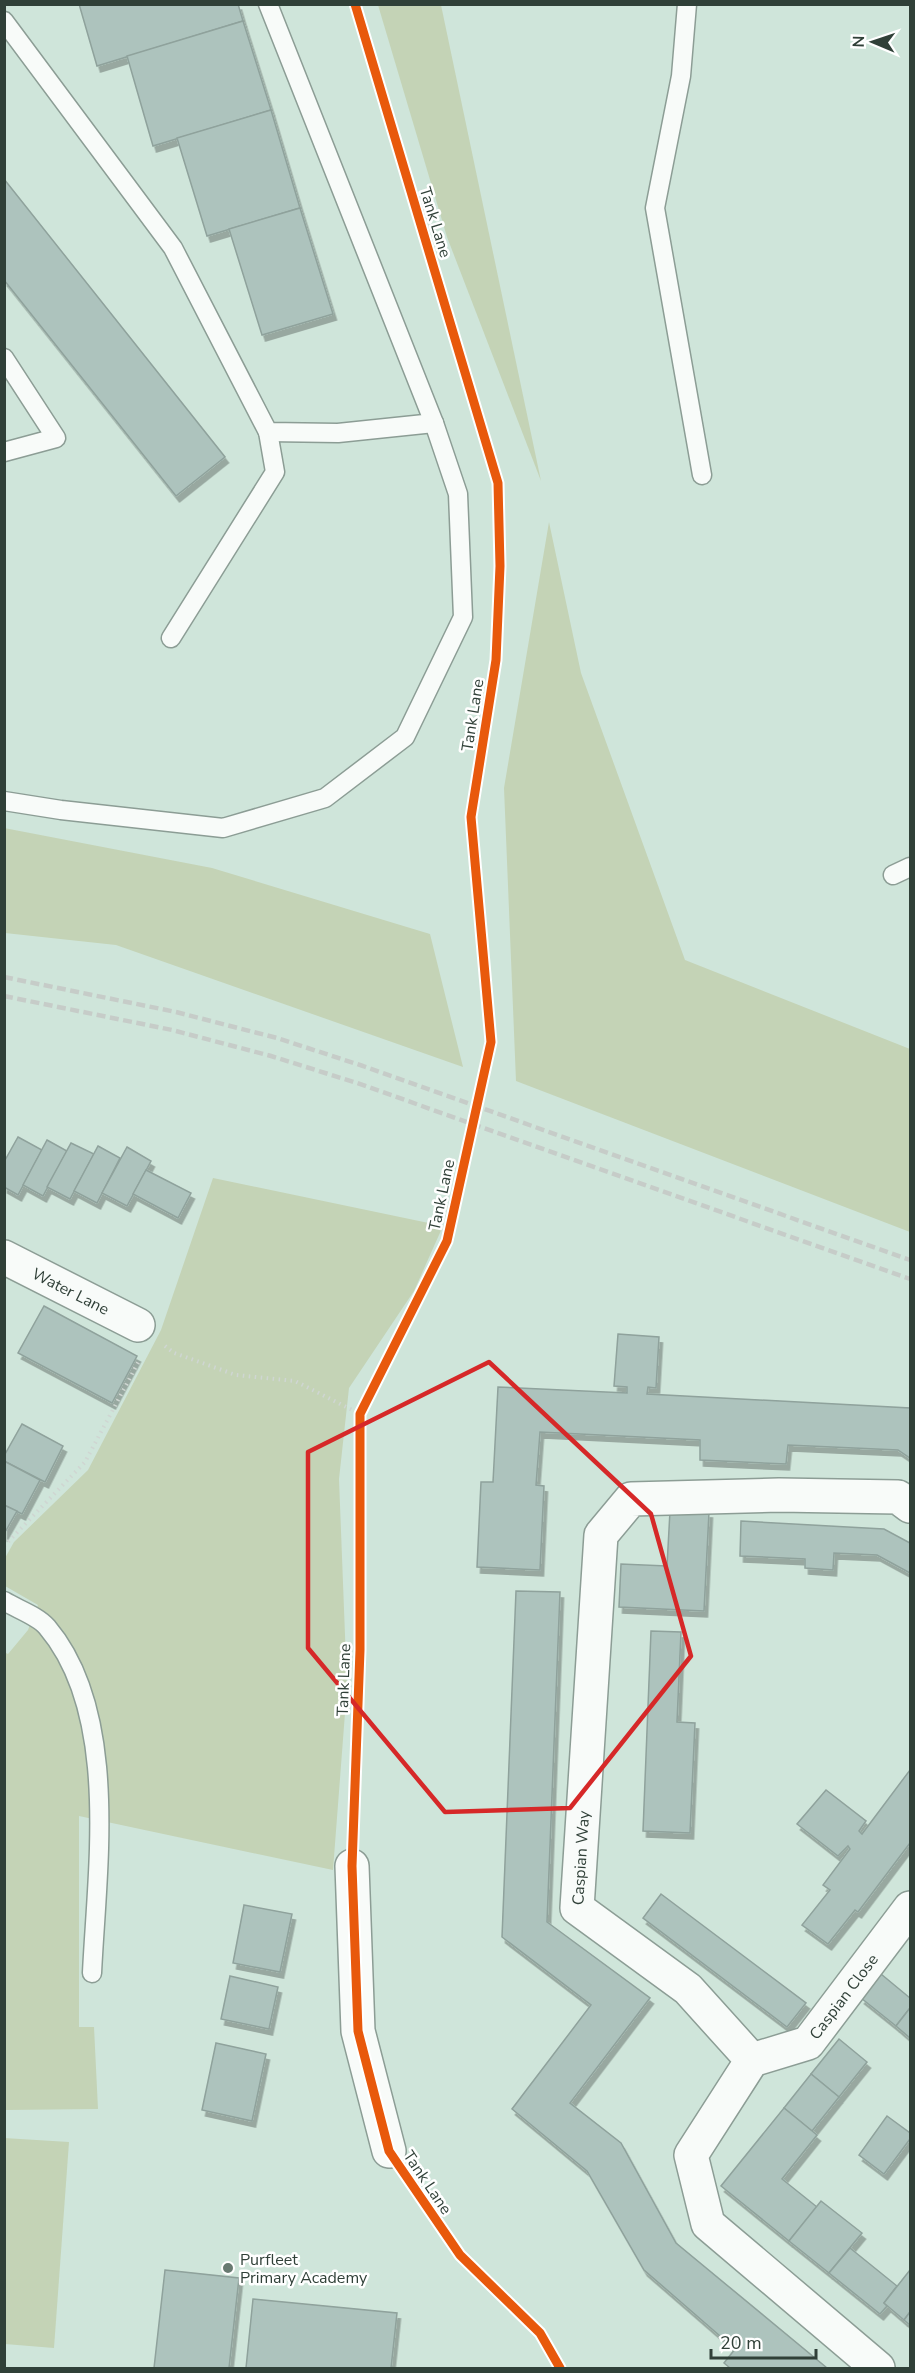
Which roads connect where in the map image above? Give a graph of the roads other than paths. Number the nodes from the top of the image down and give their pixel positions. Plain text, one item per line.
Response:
1 (268, 4) edge
2 (687, 4) edge
3 (275, 13) edge
4 (4, 21) edge
5 (4, 358) edge
6 (434, 423) junction
7 (268, 432) junction
8 (4, 452) edge
9 (702, 475) dead end
10 (171, 638) dead end
11 (4, 801) edge
12 (910, 867) edge
13 (893, 875) dead end
14 (4, 1257) edge
15 (145, 1331) road end
16 (910, 1506) edge
17 (4, 1601) edge
18 (352, 1866) dead end
19 (904, 1929) edge
20 (92, 1973) dead end
21 (752, 2060) junction
22 (389, 2151) dead end
23 (878, 2368) edge

1 - 3 lane
2 - 9 lane
3 - 6 lane
4 - 7 lane
5 - 8 lane
6 - 7 lane
6 - 11 lane
7 - 10 lane
12 - 13 lane
14 - 15 street, Water Lane
16 - 21 street, Caspian Way
17 - 20 lane
18 - 22 street, Tank Lane
19 - 21 street, Caspian Close
21 - 23 street

